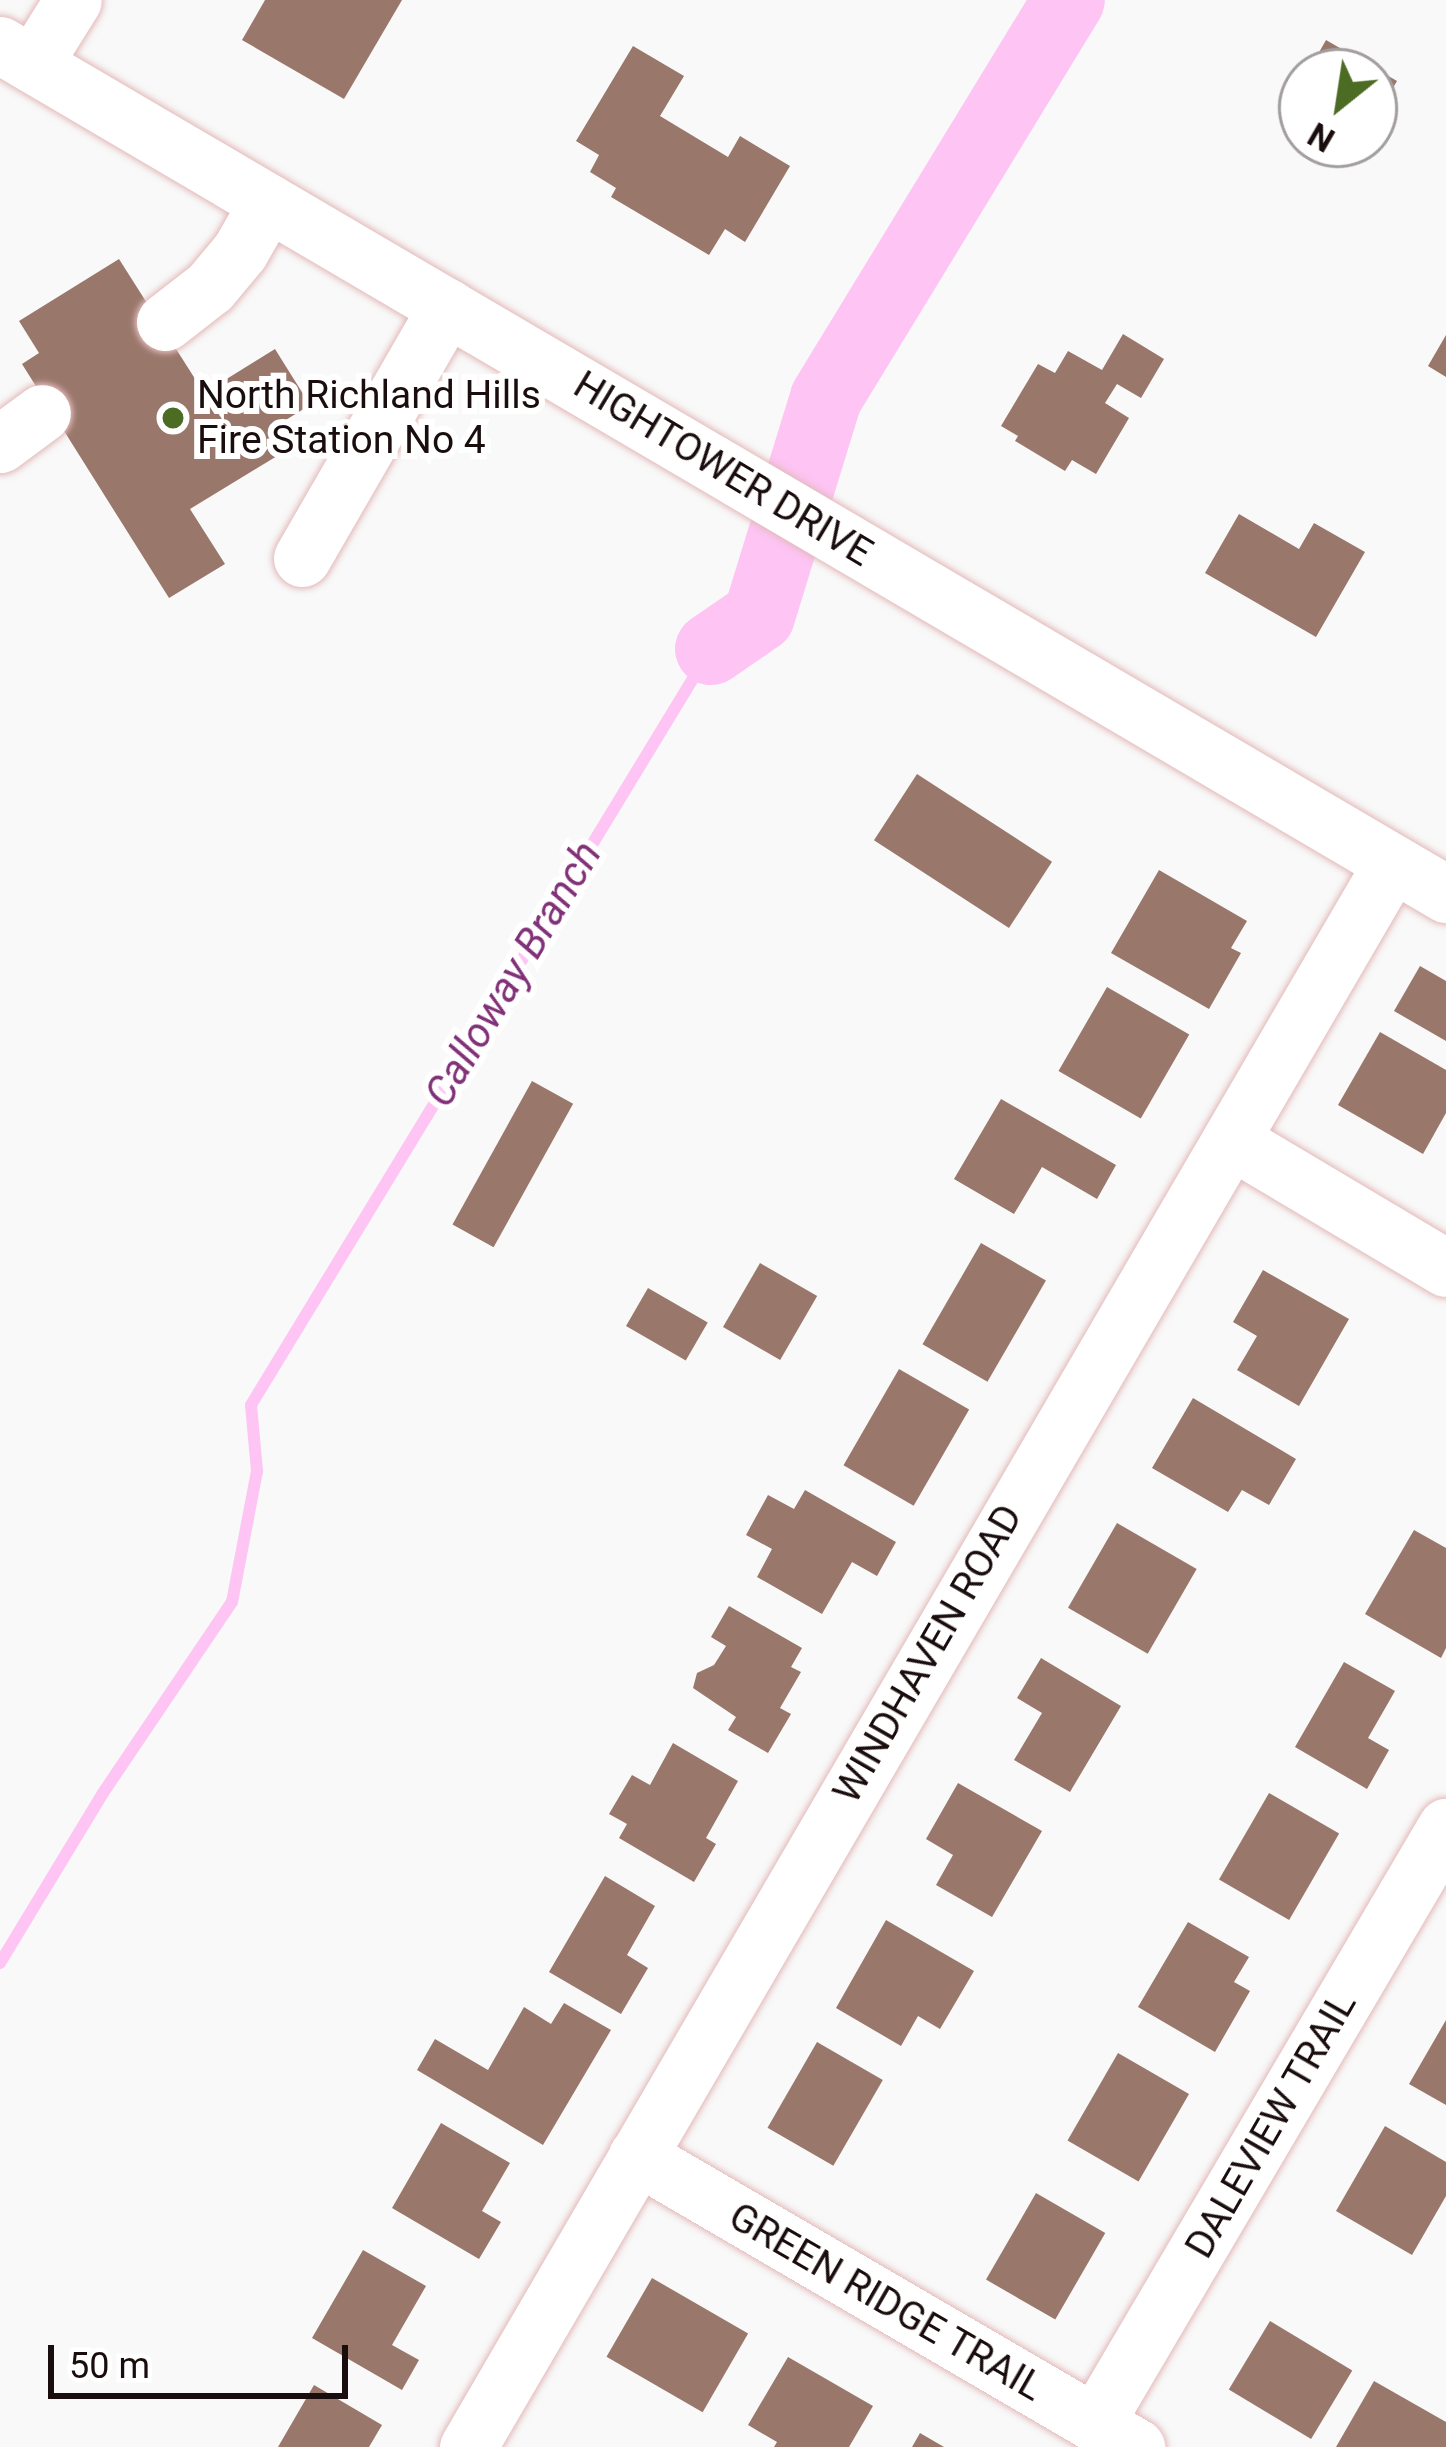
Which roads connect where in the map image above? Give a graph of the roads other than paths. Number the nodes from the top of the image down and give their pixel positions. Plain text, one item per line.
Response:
1 (73, 0) edge
2 (16, 54) edge
3 (268, 202) junction
4 (447, 307) junction
5 (165, 322) dead end
6 (302, 558) dead end
7 (1393, 863) junction
8 (1446, 894) edge
9 (1231, 1140) junction
10 (1446, 1268) edge
11 (1446, 1827) edge
12 (637, 2156) junction
13 (1116, 2435) edge
14 (468, 2447) edge

1 - 2 street
2 - 3 street, HIGHTOWER DRIVE
3 - 4 street, HIGHTOWER DRIVE
3 - 5 street
4 - 6 street
4 - 7 street, HIGHTOWER DRIVE
7 - 8 street, HIGHTOWER DRIVE
7 - 9 street, WINDHAVEN ROAD
9 - 10 street
9 - 12 street, WINDHAVEN ROAD
11 - 13 street, DALEVIEW TRAIL
12 - 13 street, GREEN RIDGE TRAIL
12 - 14 street, WINDHAVEN ROAD

